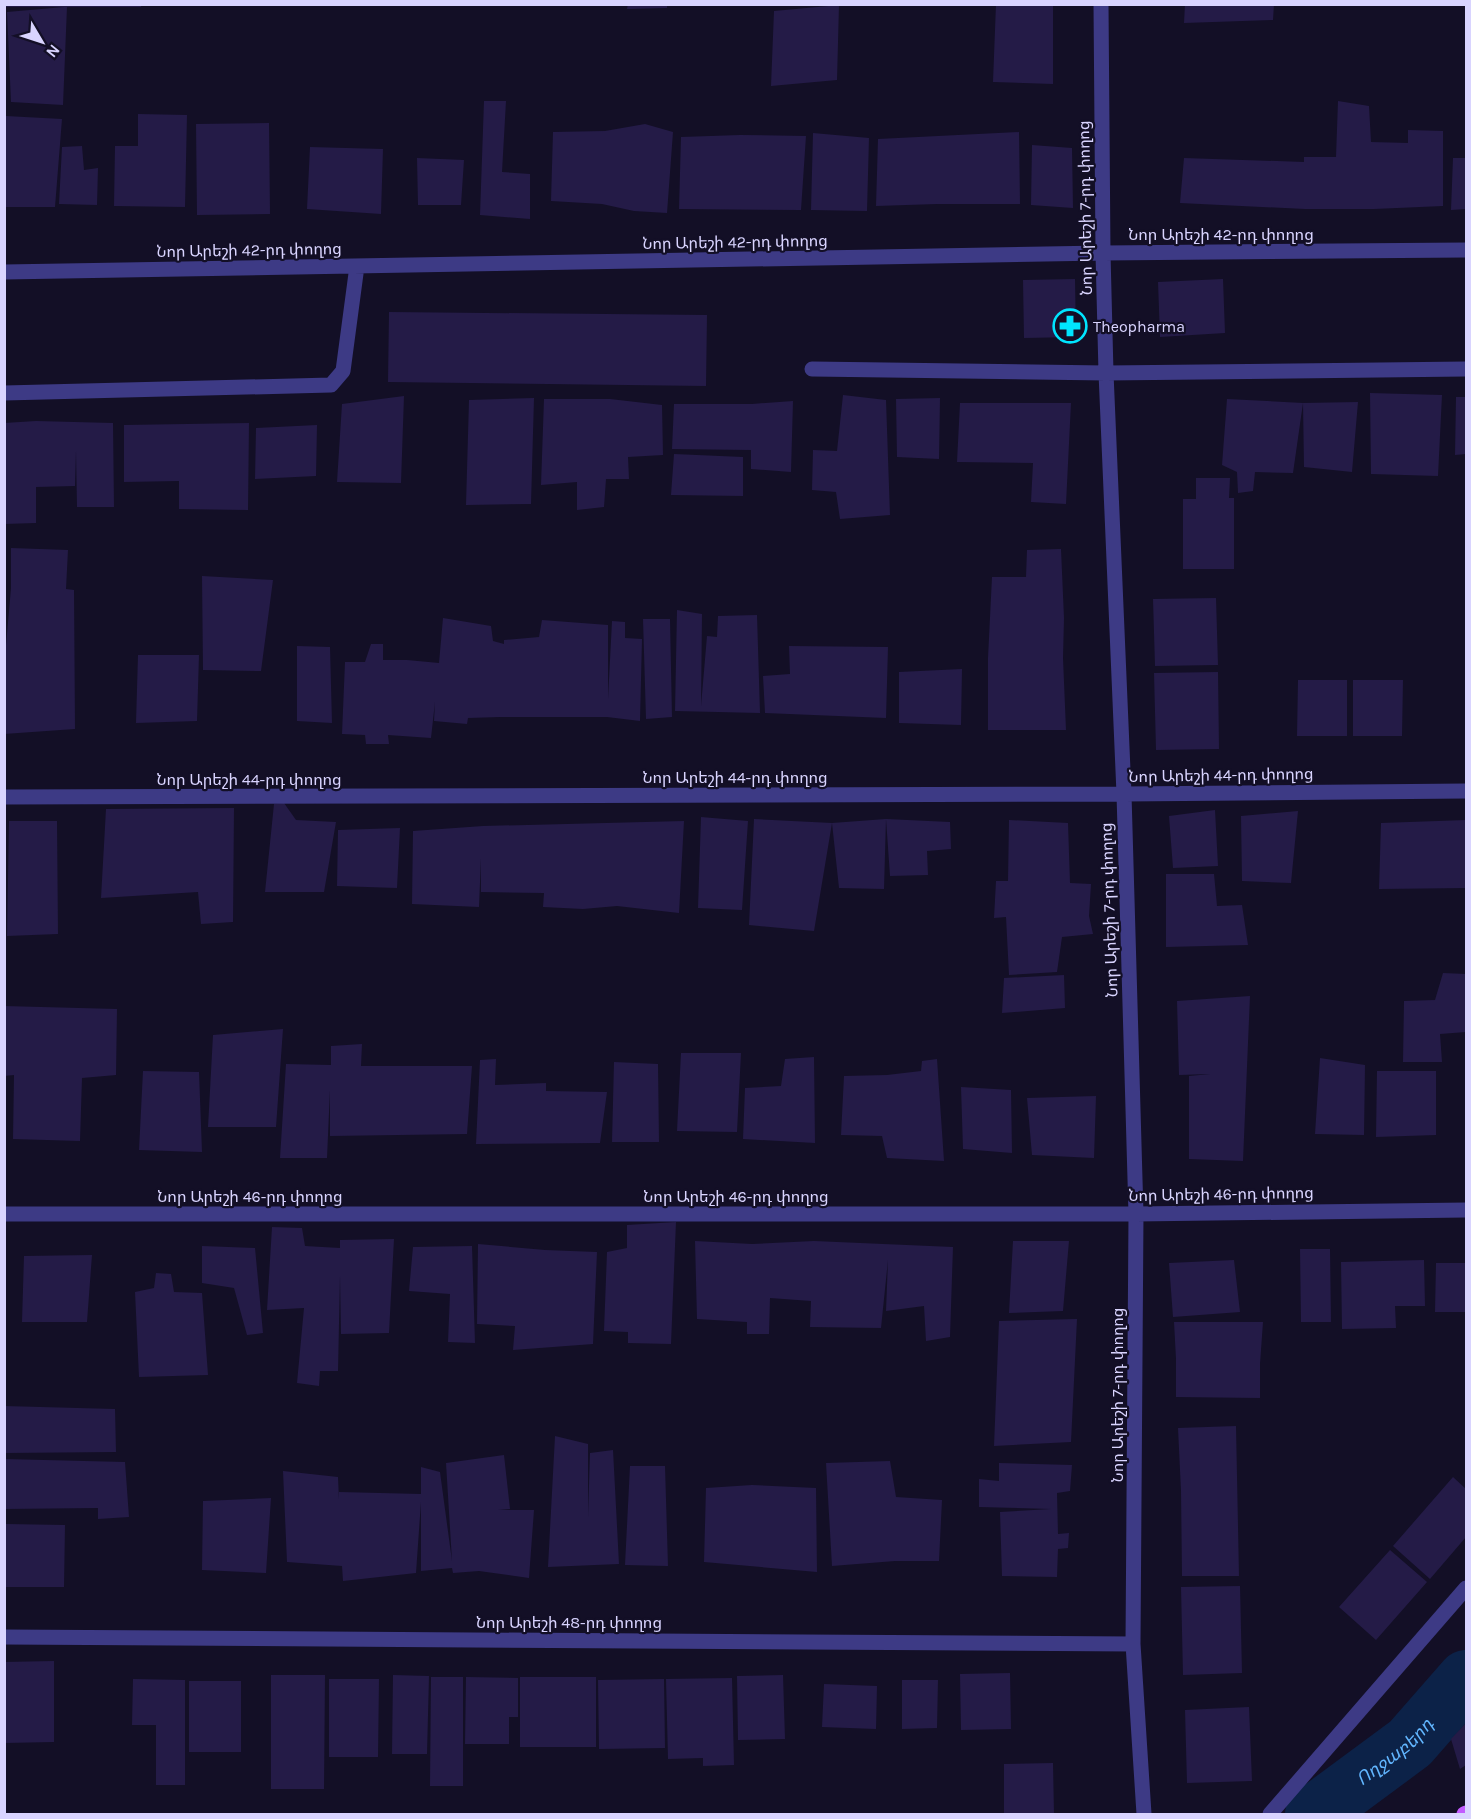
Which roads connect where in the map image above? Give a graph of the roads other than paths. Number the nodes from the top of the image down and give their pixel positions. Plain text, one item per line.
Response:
1 (1101, 4) edge
2 (1467, 250) edge
3 (1103, 253) junction
4 (357, 266) junction
5 (4, 273) edge
6 (812, 369) dead end
7 (1467, 369) edge
8 (1106, 373) junction
9 (4, 393) edge
10 (1467, 790) edge
11 (1124, 794) junction
12 (4, 797) edge
13 (1467, 1210) edge
14 (4, 1214) edge
15 (1136, 1214) junction
16 (1467, 1588) edge
17 (4, 1637) edge
18 (1133, 1644) junction
19 (1144, 1815) edge
20 (1270, 1815) edge

1 - 3 street, Նոր Արեշի 7-րդ փողոց
2 - 3 street, Նոր Արեշի 42-րդ փողոց
3 - 4 street, Նոր Արեշի 42-րդ փողոց
3 - 8 street, Նոր Արեշի 7-րդ փողոց
4 - 5 street, Նոր Արեշի 42-րդ փողոց
4 - 9 street
6 - 8 street
7 - 8 street
8 - 11 street, Նոր Արեշի 7-րդ փողոց
10 - 11 street, Նոր Արեշի 44-րդ փողոց
11 - 12 street, Նոր Արեշի 44-րդ փողոց
11 - 15 street, Նոր Արեշի 7-րդ փողոց
13 - 15 street, Նոր Արեշի 46-րդ փողոց
14 - 15 street, Նոր Արեշի 46-րդ փողոց
15 - 18 street, Նոր Արեշի 7-րդ փողոց
16 - 20 street
17 - 18 street, Նոր Արեշի 48-րդ փողոց
18 - 19 street, Նոր Արեշի 7-րդ փողոց

